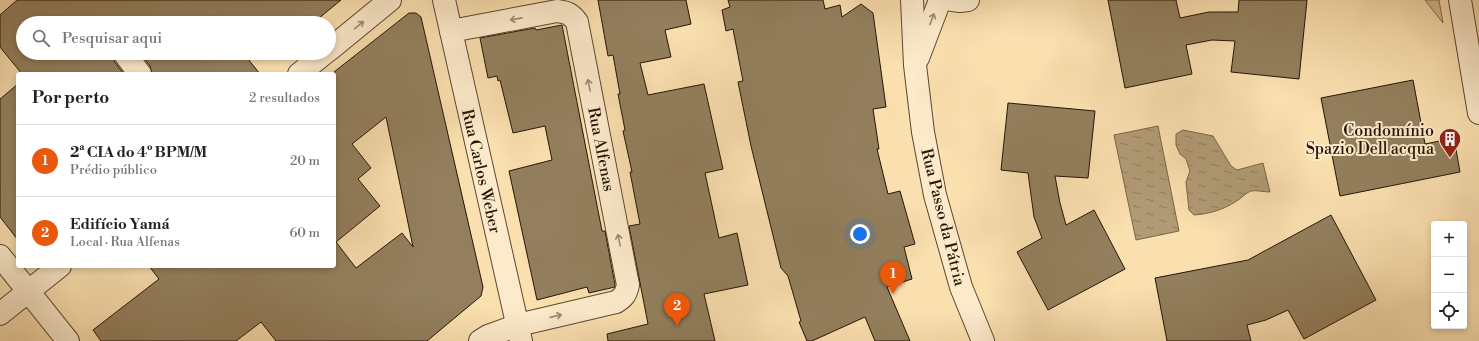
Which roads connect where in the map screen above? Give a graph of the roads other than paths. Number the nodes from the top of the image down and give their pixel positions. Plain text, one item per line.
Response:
1 (390, 0) edge
2 (444, 0) edge
3 (912, 0) edge
4 (940, 0) edge
5 (952, 0) edge
6 (968, 0) edge
7 (1460, 0) edge
8 (451, 31) junction
9 (336, 44) edge
10 (129, 60) edge
11 (316, 60) edge
12 (915, 65) junction
13 (138, 72) edge
14 (301, 72) edge
15 (1479, 113) edge
16 (0, 256) edge
17 (57, 268) edge
18 (28, 291) junction
19 (0, 314) edge
20 (520, 333) edge
21 (68, 341) edge
22 (480, 341) edge
23 (983, 341) edge

9 -> 1 street
2 - 8 street, Rua Carlos Weber
3 - 12 street, Rua Passo da Pátria
12 -> 4 street, Rua Passo da Pátria
5 - 6 street
7 - 15 street
8 - 20 street, Rua Carlos Weber
20 -> 8 street, Rua Alfenas
10 - 13 street
11 - 14 street
12 - 23 street, Rua Passo da Pátria
16 - 18 street
17 - 18 street
18 - 19 street
18 - 21 street
20 - 22 street

